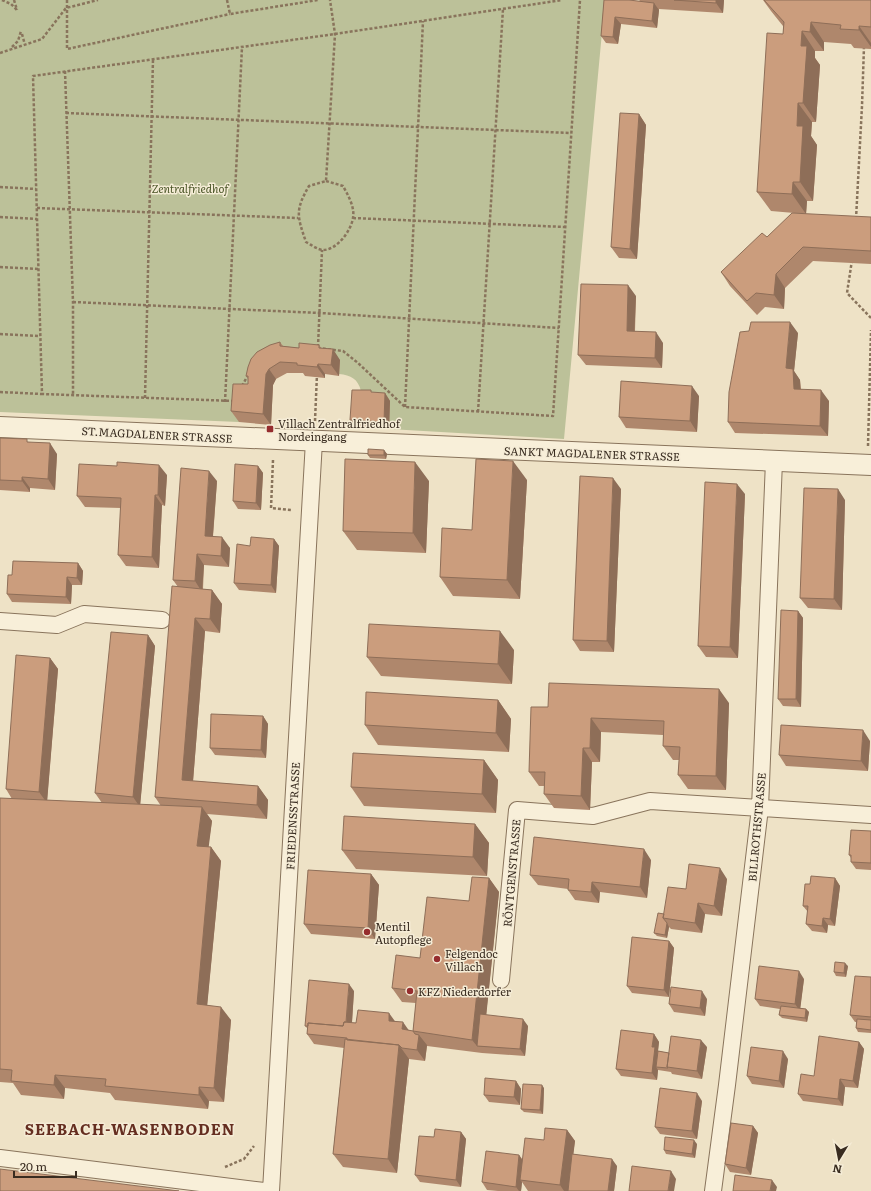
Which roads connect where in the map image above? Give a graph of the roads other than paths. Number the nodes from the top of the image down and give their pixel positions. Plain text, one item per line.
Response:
1 (0, 427) edge
2 (314, 441) junction
3 (774, 461) junction
4 (869, 465) edge
5 (162, 620) dead end
6 (0, 621) edge
7 (760, 808) junction
8 (871, 815) edge
9 (501, 980) dead end
10 (0, 1158) edge
11 (264, 1191) edge
12 (271, 1191) edge
13 (713, 1191) edge

1 - 2 street, ST.MAGDALENER STRASSE
2 - 3 street, SANKT MAGDALENER STRASSE
2 - 12 street, FRIEDENSSTRASSE
3 - 4 street, SANKT MAGDALENER STRASSE
3 - 7 street, BILLROTHSTRASSE
5 - 6 street
7 - 8 street, RÖNTGENSTRASSE
7 - 9 street, RÖNTGENSTRASSE
7 - 13 street, BILLROTHSTRASSE
10 - 11 street

